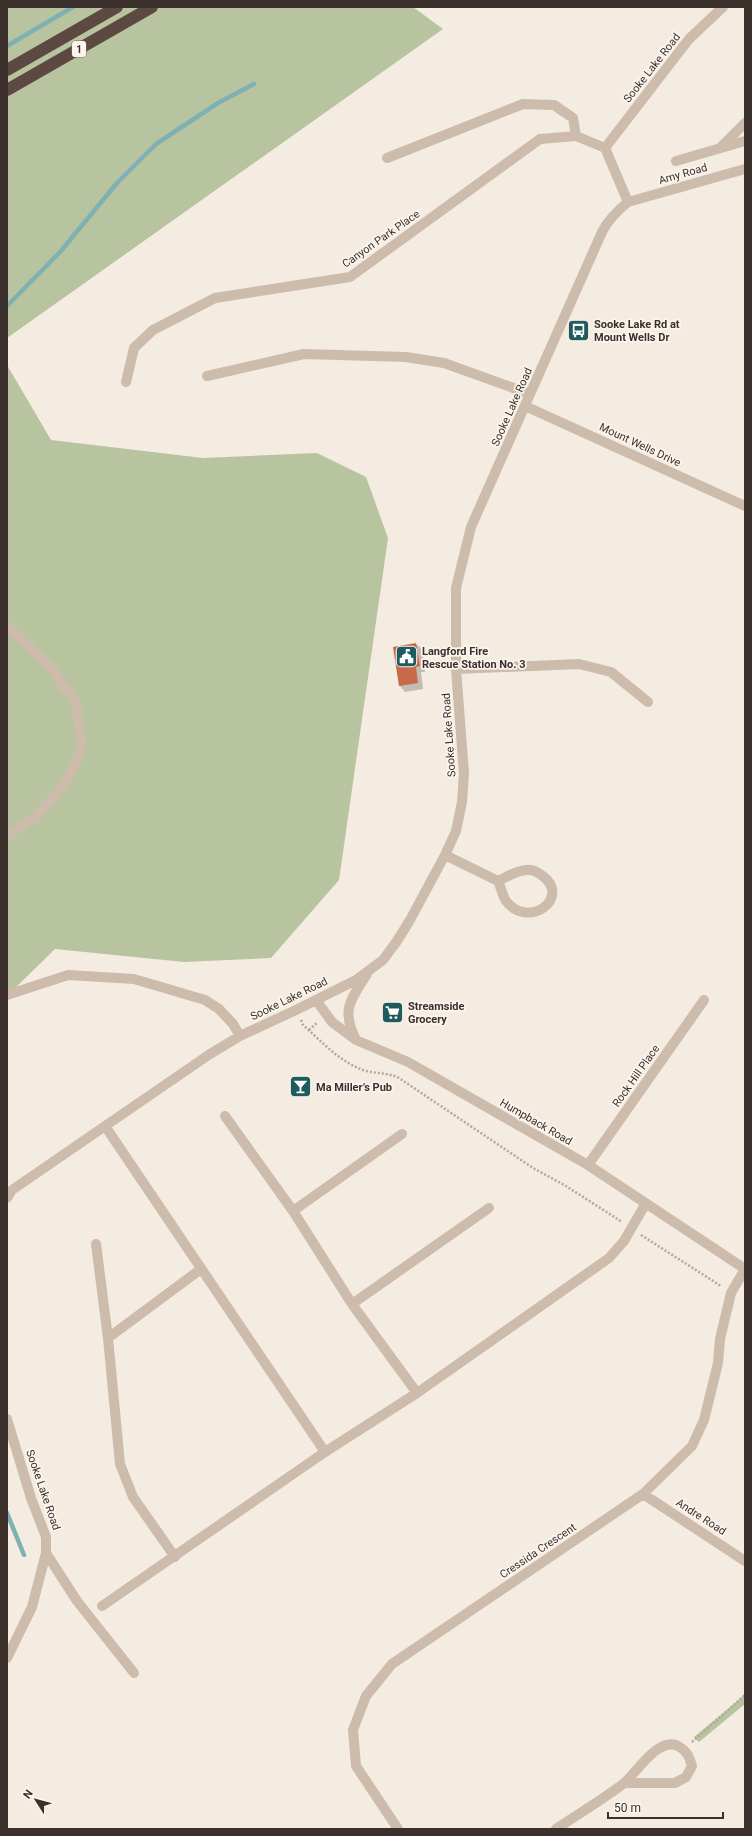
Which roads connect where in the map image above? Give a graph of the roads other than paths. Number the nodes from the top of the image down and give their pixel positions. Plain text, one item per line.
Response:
1 (117, 7) edge
2 (152, 7) edge
3 (723, 7) edge
4 (7, 70) edge
5 (7, 90) edge
6 (745, 123) edge
7 (576, 136) junction
8 (745, 141) edge
9 (605, 148) junction
10 (720, 148) junction
11 (387, 158) dead end
12 (676, 161) dead end
13 (745, 169) edge
14 (628, 202) junction
15 (207, 376) dead end
16 (126, 382) dead end
17 (530, 394) junction
18 (525, 406) junction
19 (744, 504) edge
20 (7, 626) edge
21 (456, 669) junction
22 (648, 702) dead end
23 (7, 836) edge
24 (445, 855) junction
25 (498, 881) junction
26 (369, 971) junction
27 (7, 995) edge
28 (316, 1000) junction
29 (704, 1000) dead end
30 (240, 1036) junction
31 (356, 1040) junction
32 (225, 1116) dead end
33 (105, 1126) junction
34 (402, 1134) dead end
35 (588, 1165) junction
36 (7, 1198) edge
37 (646, 1203) junction
38 (489, 1208) dead end
39 (293, 1211) junction
40 (96, 1244) dead end
41 (201, 1268) junction
42 (745, 1269) edge
43 (352, 1304) junction
44 (108, 1338) junction
45 (417, 1393) junction
46 (7, 1419) edge
47 (325, 1452) junction
48 (643, 1494) junction
49 (46, 1553) junction
50 (175, 1557) junction
51 (745, 1561) edge
52 (102, 1606) dead end
53 (7, 1658) edge
54 (134, 1673) dead end
55 (624, 1783) junction
56 (398, 1829) edge
57 (556, 1829) edge

1 - 4 highway, 1
2 - 5 highway, 1
3 - 9 street, Sooke Lake Road
6 - 10 street
7 - 9 street, Canyon Park Place
7 - 11 street
7 - 16 street, Canyon Park Place
8 - 10 street
9 - 14 street
10 - 12 street
13 - 14 street, Amy Road
14 - 17 street, Sooke Lake Road
15 - 17 street
17 - 18 street, Sooke Lake Road
18 - 19 street, Mount Wells Drive
18 - 21 street, Sooke Lake Road
20 - 23 street
21 - 22 street
21 - 24 street, Sooke Lake Road
24 - 25 street
24 - 26 street, Sooke Lake Road
25 - 25 street
26 - 28 street, Sooke Lake Road
26 - 31 street
27 - 30 street
28 - 30 street, Sooke Lake Road
28 - 31 street, Humpback Road
29 - 35 street, Rock Hill Place
30 - 33 street, Sooke Lake Road
31 - 35 street, Humpback Road
32 - 39 street
33 - 36 street, Sooke Lake Road
33 - 41 street
34 - 39 street
35 - 37 street, Humpback Road
37 - 42 street, Humpback Road
37 - 45 street
38 - 43 street
39 - 43 street
40 - 44 street
41 - 44 street
41 - 47 street
42 - 48 street, Cressida Crescent
43 - 45 street
44 - 50 street
45 - 47 street
46 - 49 street, Sooke Lake Road
47 - 50 street
48 - 51 street, Andre Road
48 - 56 street, Cressida Crescent
49 - 53 street, Sooke Lake Road
49 - 54 street
50 - 52 street
55 - 55 street
55 - 57 street

